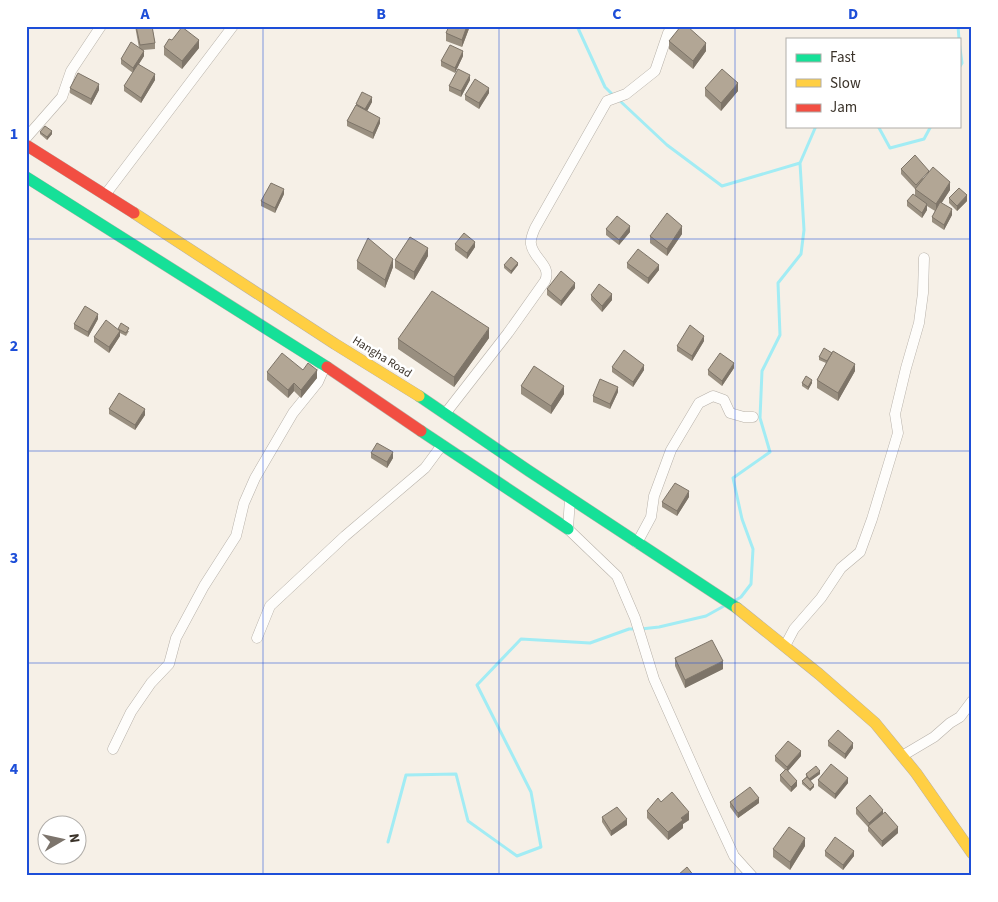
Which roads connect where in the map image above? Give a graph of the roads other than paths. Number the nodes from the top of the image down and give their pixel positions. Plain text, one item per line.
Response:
1 (101, 26) edge
2 (232, 26) edge
3 (679, 26) edge
4 (26, 138) edge
5 (26, 145) edge
6 (26, 177) edge
7 (104, 195) junction
8 (924, 258) dead end
9 (325, 366) junction
10 (445, 414) junction
11 (753, 417) dead end
12 (442, 445) junction
13 (570, 498) junction
14 (568, 529) junction
15 (637, 543) junction
16 (257, 638) dead end
17 (785, 646) junction
18 (972, 701) edge
19 (113, 749) dead end
20 (902, 756) junction
21 (972, 854) edge
22 (752, 876) edge

1 - 4 street
2 - 7 street
3 - 10 street
5 - 7 main road, Hangha Road
6 - 9 main road
7 - 10 main road, Hangha Road
8 - 17 street
9 - 12 main road
9 - 19 street
10 - 13 main road, Hangha Road
11 - 15 street
12 - 14 main road
12 - 16 street
13 - 14 street
13 - 15 main road, Hangha Road
14 - 22 street
15 - 17 main road, Hangha Road
17 - 20 main road, Hangha Road
18 - 20 street
20 - 21 main road, Hangha Road

